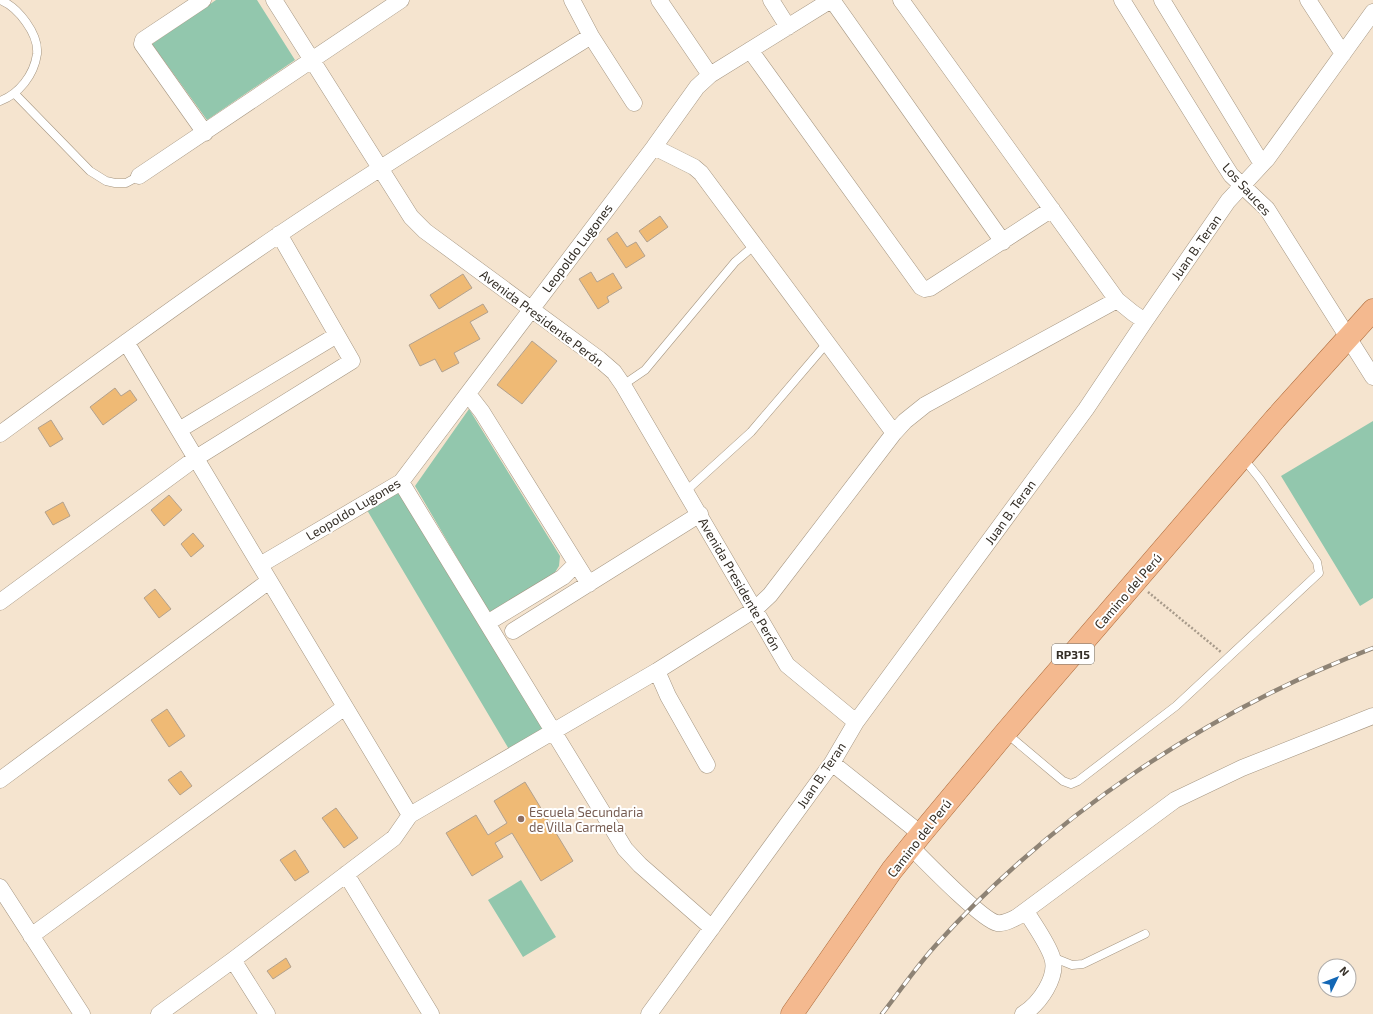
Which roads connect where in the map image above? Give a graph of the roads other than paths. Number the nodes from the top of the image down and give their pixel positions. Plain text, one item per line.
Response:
1 (0, 0) edge
2 (202, 0) edge
3 (274, 0) edge
4 (401, 0) edge
5 (572, 0) edge
6 (659, 0) edge
7 (771, 0) edge
8 (832, 0) edge
9 (902, 0) edge
10 (1122, 0) edge
11 (1162, 0) edge
12 (1308, 0) edge
13 (1373, 12) edge
14 (788, 27) junction
15 (591, 36) junction
16 (750, 50) junction
17 (1343, 54) junction
18 (313, 60) junction
19 (710, 75) junction
20 (15, 94) junction
21 (0, 101) edge
22 (634, 103) dead end
23 (205, 133) junction
24 (654, 147) junction
25 (1262, 164) junction
26 (380, 168) junction
27 (139, 176) joint
28 (1242, 186) junction
29 (1052, 209) junction
30 (280, 234) junction
31 (1004, 242) junction
32 (756, 244) junction
33 (1118, 300) junction
34 (530, 309) junction
35 (1373, 310) edge
36 (1145, 321) junction
37 (337, 335) junction
38 (1349, 338) junction
39 (126, 342) junction
40 (827, 343) junction
41 (1373, 377) edge
42 (623, 385) junction
43 (468, 394) junction
44 (179, 430) junction
45 (894, 433) junction
46 (0, 434) edge
47 (196, 458) junction
48 (1243, 458) junction
49 (401, 482) junction
50 (686, 491) junction
51 (700, 514) junction
52 (576, 564) junction
53 (260, 565) junction
54 (269, 581) junction
55 (589, 584) junction
56 (0, 602) edge
57 (754, 610) junction
58 (487, 623) junction
59 (513, 631) dead end
60 (657, 671) junction
61 (345, 707) junction
62 (1373, 716) edge
63 (856, 722) junction
64 (553, 732) junction
65 (1005, 733) junction
66 (832, 763) junction
67 (708, 765) dead end
68 (0, 780) edge
69 (410, 815) junction
70 (916, 841) junction
71 (346, 874) junction
72 (0, 886) edge
73 (1026, 911) junction
74 (712, 928) junction
75 (1145, 934) dead end
76 (32, 936) junction
77 (1052, 957) junction
78 (234, 960) junction
79 (82, 1014) edge
80 (159, 1014) edge
81 (267, 1014) edge
82 (431, 1014) edge
83 (649, 1014) edge
84 (792, 1014) edge
85 (1023, 1014) edge

1 - 20 lane
2 - 23 street
3 - 18 street, Avenida Presidente Perón
4 - 18 street
5 - 15 street
6 - 19 street
7 - 14 street
8 - 14 street, Leopoldo Lugones
8 - 31 street
9 - 29 street
10 - 28 street, Los Sauces
11 - 25 street
12 - 17 street
13 - 17 street, Juan B. Teran
14 - 16 street, Leopoldo Lugones
15 - 22 street
15 - 26 street
16 - 19 street, Leopoldo Lugones
16 - 31 street
17 - 25 street, Juan B. Teran
18 - 23 street
18 - 26 street, Avenida Presidente Perón
19 - 24 street, Leopoldo Lugones
20 - 21 lane
20 - 27 lane
23 - 27 street
24 - 32 street
24 - 34 street, Leopoldo Lugones
25 - 28 street, Juan B. Teran
26 - 30 street
26 - 34 street, Avenida Presidente Perón
28 - 36 street, Juan B. Teran
28 - 38 street, Los Sauces
29 - 31 street
29 - 33 street
30 - 37 street
30 - 39 street
32 - 40 street
32 - 42 lane
33 - 36 street
33 - 45 street
34 - 42 street, Avenida Presidente Perón
34 - 43 street, Leopoldo Lugones
35 - 38 main road, Camino del Perú / RP315
36 - 63 street, Juan B. Teran
37 - 44 street
37 - 47 street
38 - 41 street, Los Sauces
38 - 48 main road, Camino del Perú / RP315
39 - 44 street
39 - 46 street
40 - 45 street
40 - 50 lane
42 - 50 street, Avenida Presidente Perón
43 - 49 street, Leopoldo Lugones
43 - 52 street
44 - 47 street
45 - 57 street
47 - 53 street
47 - 56 street
48 - 65 main road, Camino del Perú / RP315
48 - 65 lane
49 - 53 street, Leopoldo Lugones
49 - 58 street
50 - 51 street, Avenida Presidente Perón
51 - 55 street
51 - 57 street, Avenida Presidente Perón
52 - 55 street
52 - 58 street
53 - 54 street
54 - 61 street
54 - 68 street
55 - 59 street
57 - 60 street
57 - 63 street, Avenida Presidente Perón
58 - 64 street
60 - 64 street
60 - 67 street
61 - 69 street
61 - 76 street
62 - 73 street
63 - 66 street, Juan B. Teran
64 - 69 street
64 - 74 street
65 - 70 main road, Camino del Perú / RP315
66 - 70 street
66 - 74 street, Juan B. Teran
69 - 71 street
70 - 73 street
70 - 84 main road, Camino del Perú / RP315
71 - 78 street
71 - 82 street
72 - 76 street
73 - 77 street
74 - 83 street, Juan B. Teran
75 - 77 lane
76 - 79 street
77 - 85 street
78 - 80 street
78 - 81 street

